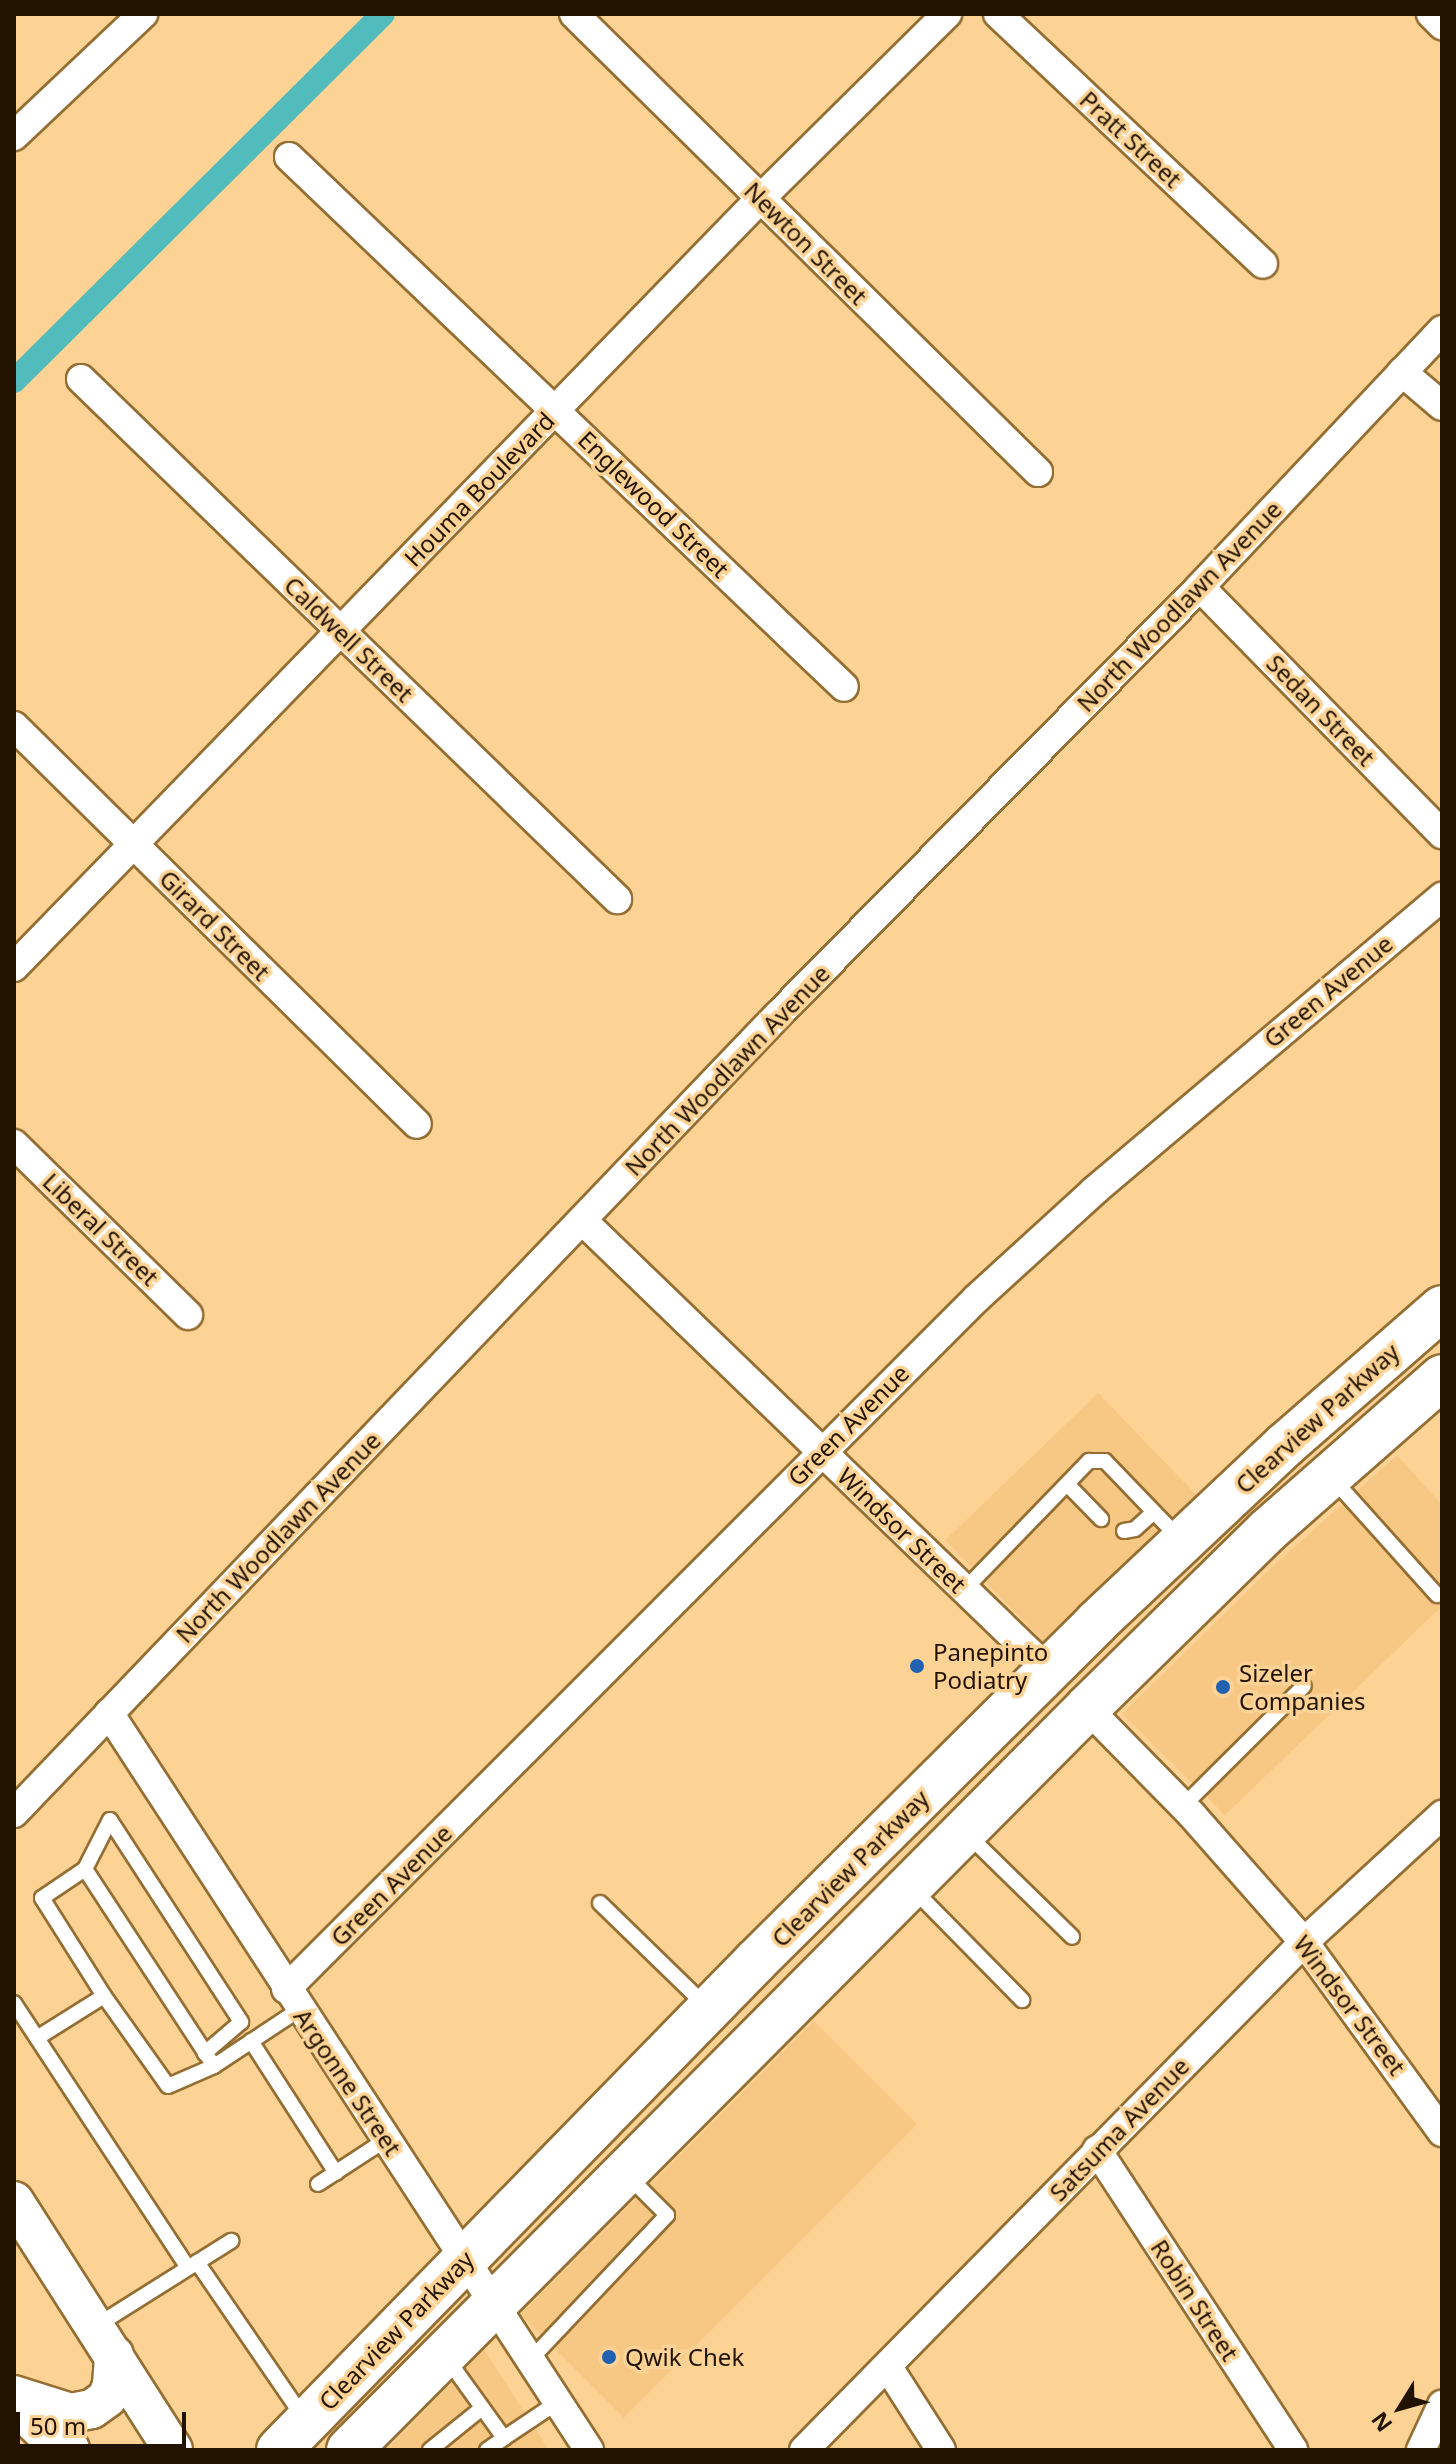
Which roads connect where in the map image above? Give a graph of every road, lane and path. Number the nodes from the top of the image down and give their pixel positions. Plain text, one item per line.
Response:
1 (143, 14) edge
2 (574, 14) edge
3 (947, 14) edge
4 (998, 14) edge
5 (1431, 14) edge
6 (1442, 25) edge
7 (14, 136) edge
8 (289, 157) dead end
9 (761, 198) junction
10 (1263, 264) dead end
11 (1442, 330) edge
12 (1402, 372) junction
13 (81, 379) dead end
14 (1442, 406) edge
15 (555, 410) junction
16 (1038, 472) dead end
17 (1200, 587) junction
18 (341, 631) junction
19 (844, 687) dead end
20 (14, 726) edge
21 (1442, 834) edge
22 (135, 846) junction
23 (1442, 897) edge
24 (617, 899) dead end
25 (14, 967) edge
26 (417, 1124) dead end
27 (14, 1144) edge
28 (583, 1221) junction
29 (1442, 1308) edge
30 (188, 1315) dead end
31 (1442, 1377) edge
32 (820, 1452) junction
33 (1330, 1475) junction
34 (1067, 1484) junction
35 (1101, 1519) dead end
36 (1168, 1526) junction
37 (1124, 1531) dead end
38 (964, 1590) junction
39 (1437, 1595) dead end
40 (1123, 1597) junction
41 (1049, 1671) junction
42 (1304, 1686) dead end
43 (1087, 1708) junction
44 (109, 1713) junction
45 (1013, 1782) junction
46 (1183, 1806) junction
47 (14, 1813) edge
48 (1442, 1815) edge
49 (965, 1831) junction
50 (85, 1869) junction
51 (910, 1886) junction
52 (600, 1903) dead end
53 (1072, 1937) dead end
54 (1304, 1942) junction
55 (104, 1996) junction
56 (293, 1999) junction
57 (1022, 2000) dead end
58 (14, 2003) edge
59 (709, 2009) junction
60 (37, 2038) junction
61 (251, 2041) junction
62 (209, 2060) junction
63 (1442, 2132) edge
64 (387, 2139) junction
65 (1097, 2150) junction
66 (623, 2171) junction
67 (336, 2173) junction
68 (318, 2184) dead end
69 (14, 2201) edge
70 (231, 2241) dead end
71 (466, 2257) junction
72 (192, 2265) junction
73 (494, 2300) junction
74 (104, 2341) junction
75 (443, 2353) junction
76 (531, 2359) junction
77 (888, 2367) junction
78 (14, 2400) edge
79 (558, 2402) junction
80 (1442, 2405) edge
81 (482, 2408) junction
82 (293, 2436) edge
83 (504, 2438) junction
84 (440, 2447) edge
85 (42, 2450) edge
86 (67, 2450) edge
87 (173, 2450) edge
88 (349, 2450) edge
89 (487, 2450) edge
90 (589, 2450) edge
91 (804, 2450) edge
92 (941, 2450) edge
93 (1293, 2450) edge
94 (1421, 2450) edge

1 - 7 street
2 - 9 street, Newton Street
3 - 9 street, Houma Boulevard
4 - 10 street, Pratt Street
5 - 6 street
8 - 15 street, Englewood Street
9 - 15 street, Houma Boulevard
9 - 16 street, Newton Street
11 - 12 street, North Woodlawn Avenue
12 - 14 street
12 - 17 street, North Woodlawn Avenue
13 - 18 street, Caldwell Street
15 - 18 street, Houma Boulevard
15 - 19 street, Englewood Street
17 - 21 street, Sedan Street
17 - 28 street, North Woodlawn Avenue
18 - 22 street, Houma Boulevard
18 - 24 street, Caldwell Street
20 - 22 street, Girard Street
22 - 25 street, Houma Boulevard
22 - 26 street, Girard Street
23 - 32 street, Green Avenue
27 - 30 street, Liberal Street
28 - 32 street, Windsor Street
28 - 44 street, North Woodlawn Avenue
29 - 36 highway, Clearview Parkway
31 - 33 highway, Clearview Parkway
32 - 38 street, Windsor Street
32 - 56 street, Green Avenue
33 - 39 lane
33 - 43 highway, Clearview Parkway
34 - 35 lane
34 - 36 lane
34 - 38 lane
36 - 37 lane
36 - 40 highway, Clearview Parkway
38 - 41 street, Windsor Street
40 - 41 highway, Clearview Parkway
40 - 43 highway
41 - 45 highway
41 - 59 highway, Clearview Parkway
42 - 46 lane
43 - 45 highway, Clearview Parkway
43 - 46 street, Windsor Street
44 - 47 street, North Woodlawn Avenue
44 - 56 street, Argonne Street
45 - 49 highway, Clearview Parkway
46 - 54 street, Windsor Street
48 - 54 street, Satsuma Avenue
49 - 51 highway, Clearview Parkway
49 - 53 lane
50 - 55 lane
50 - 62 lane
50 - 62 lane
51 - 57 lane
51 - 66 highway, Clearview Parkway
52 - 59 lane
54 - 63 street, Windsor Street
54 - 65 street, Satsuma Avenue
55 - 60 lane
55 - 62 lane
56 - 61 lane
56 - 64 street, Argonne Street
58 - 60 lane
59 - 71 highway, Clearview Parkway
60 - 72 lane
61 - 62 lane
61 - 67 lane
64 - 67 lane
64 - 71 street, Argonne Street
65 - 77 street, Satsuma Avenue
65 - 93 street, Robin Street
66 - 73 highway, Clearview Parkway
66 - 76 lane
67 - 68 lane
69 - 74 main road
70 - 72 lane
71 - 73 street, Argonne Street
71 - 82 highway, Clearview Parkway
72 - 74 lane
72 - 82 lane
73 - 75 highway, Clearview Parkway
73 - 76 street, Argonne Street
74 - 78 main road
74 - 87 main road
75 - 81 lane
75 - 88 highway, Clearview Parkway
76 - 79 street, Argonne Street
77 - 91 street, Satsuma Avenue
77 - 92 street
78 - 85 main road
78 - 86 highway
79 - 83 lane
79 - 90 street, Argonne Street
80 - 94 street
81 - 83 lane
81 - 84 lane
83 - 89 lane

